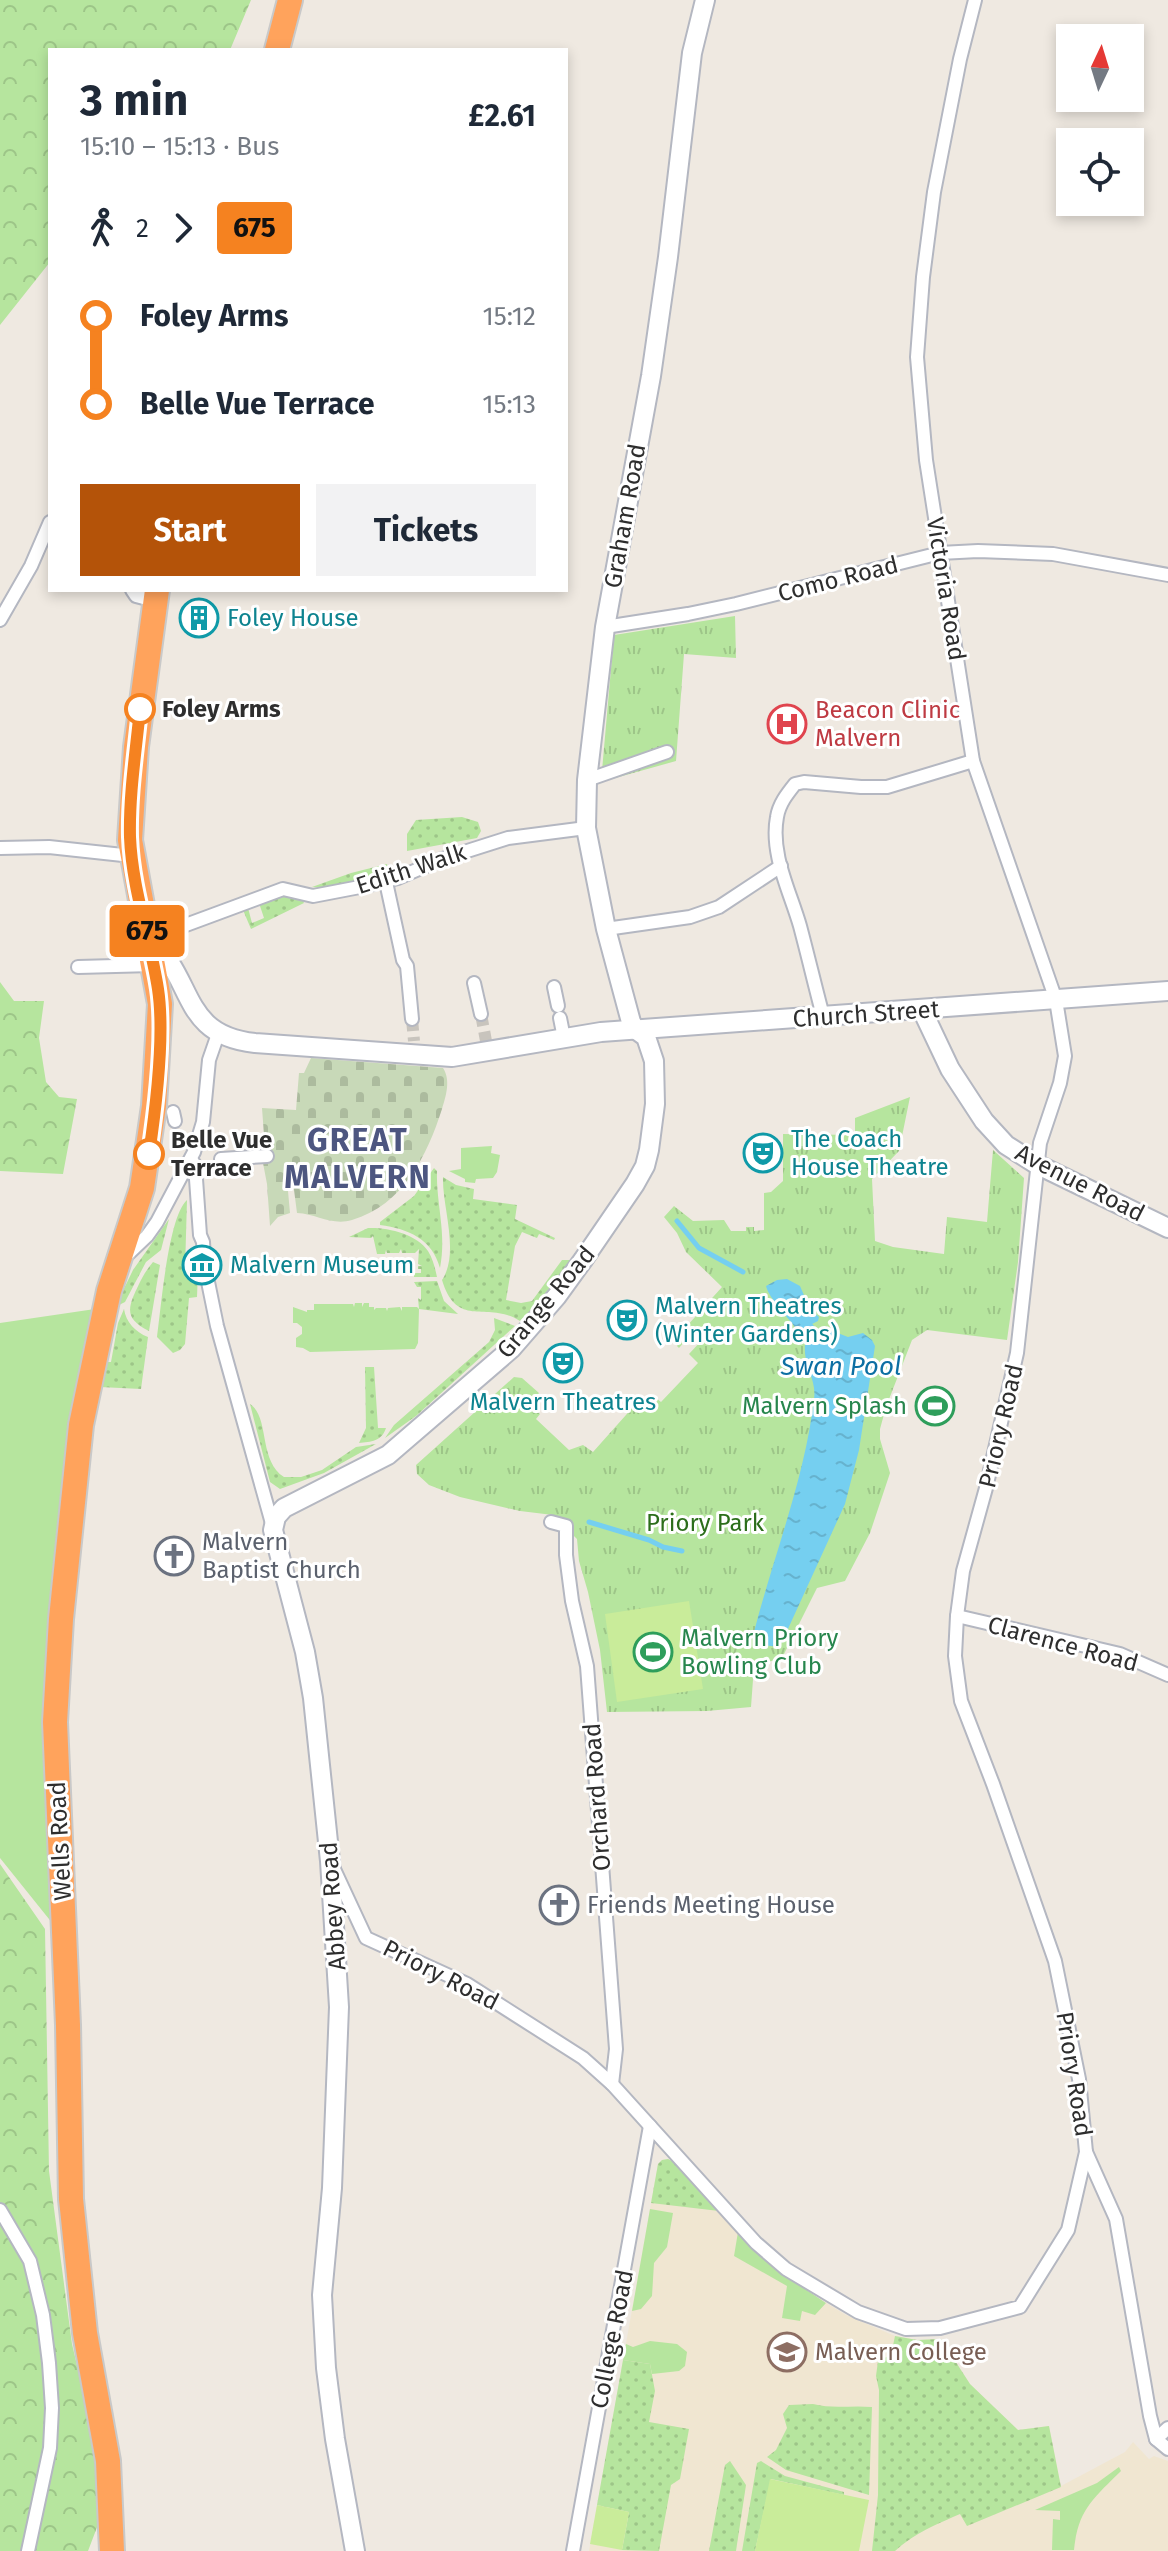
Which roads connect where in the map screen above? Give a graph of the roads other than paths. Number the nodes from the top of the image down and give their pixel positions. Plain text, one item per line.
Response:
1 (290, 0) edge
2 (705, 0) edge
3 (975, 0) edge
4 (278, 48) edge
5 (48, 527) edge
6 (940, 553) junction
7 (1168, 575) edge
8 (133, 592) edge
9 (156, 595) edge
10 (0, 620) edge
11 (605, 627) junction
12 (667, 752) dead end
13 (973, 761) junction
14 (587, 780) junction
15 (586, 828) junction
16 (0, 848) edge
17 (132, 856) junction
18 (781, 866) junction
19 (386, 882) junction
20 (606, 929) junction
21 (148, 939) junction
22 (153, 965) junction
23 (78, 967) dead end
24 (474, 983) dead end
25 (554, 987) dead end
26 (1168, 991) edge
27 (1056, 1000) junction
28 (922, 1010) junction
29 (481, 1014) tunnel mouth
30 (823, 1016) junction
31 (412, 1019) tunnel mouth
32 (635, 1029) junction
33 (218, 1034) junction
34 (564, 1038) junction
35 (184, 1137) dead end
36 (199, 1142) junction
37 (267, 1156) dead end
38 (191, 1159) junction
39 (221, 1159) dead end
40 (1036, 1164) junction
41 (1168, 1228) edge
42 (204, 1256) dead end
43 (117, 1265) junction
44 (206, 1272) dead end
45 (551, 1522) dead end
46 (273, 1530) junction
47 (957, 1616) junction
48 (1168, 1675) edge
49 (330, 1861) junction
50 (612, 2084) junction
51 (650, 2126) junction
52 (1086, 2152) junction
53 (0, 2210) edge
54 (1168, 2428) edge
55 (1156, 2439) junction
56 (1168, 2449) edge
57 (110, 2547) edge
58 (28, 2551) edge
59 (355, 2551) edge
60 (573, 2551) edge

1 - 4 highway
2 - 11 street, Graham Road
3 - 6 street, Victoria Road
5 - 10 street
6 - 7 street, Como Road
6 - 11 street, Como Road
6 - 13 street, Victoria Road
8 - 9 street
9 - 17 highway
11 - 14 street, Graham Road
12 - 14 street
13 - 18 street
13 - 27 street, Victoria Road
14 - 15 street, Graham Road
15 - 19 street, Edith Walk
15 - 20 street, Graham Road
16 - 17 street
17 - 21 highway
18 - 20 street
18 - 30 street
19 - 21 street, Edith Walk
19 - 31 street
20 - 32 street, Graham Road
21 - 22 highway
21 - 33 street
22 - 23 street
22 - 43 highway
24 - 29 street
25 - 34 street
26 - 27 street, Church Street
27 - 28 street, Church Street
27 - 40 street, Victoria Road
28 - 30 street, Church Street
28 - 40 street, Avenue Road
30 - 32 street, Church Street
32 - 34 street, Church Street
32 - 46 street, Grange Road
33 - 34 street, Church Street
33 - 36 street
35 - 36 street
36 - 38 street
37 - 39 street
38 - 42 street
38 - 43 street, Wells Road
40 - 41 street, Avenue Road
40 - 47 street, Priory Road
43 - 57 highway, Wells Road
44 - 46 street, Abbey Road
45 - 50 street, Orchard Road
46 - 49 street, Abbey Road
47 - 48 street, Clarence Road
47 - 52 street, Priory Road
49 - 50 street, Priory Road
49 - 59 street, Abbey Road
50 - 51 street, Priory Road
51 - 52 street, Priory Road
51 - 60 street, College Road
52 - 55 street
53 - 58 street
54 - 55 street
55 - 56 street

